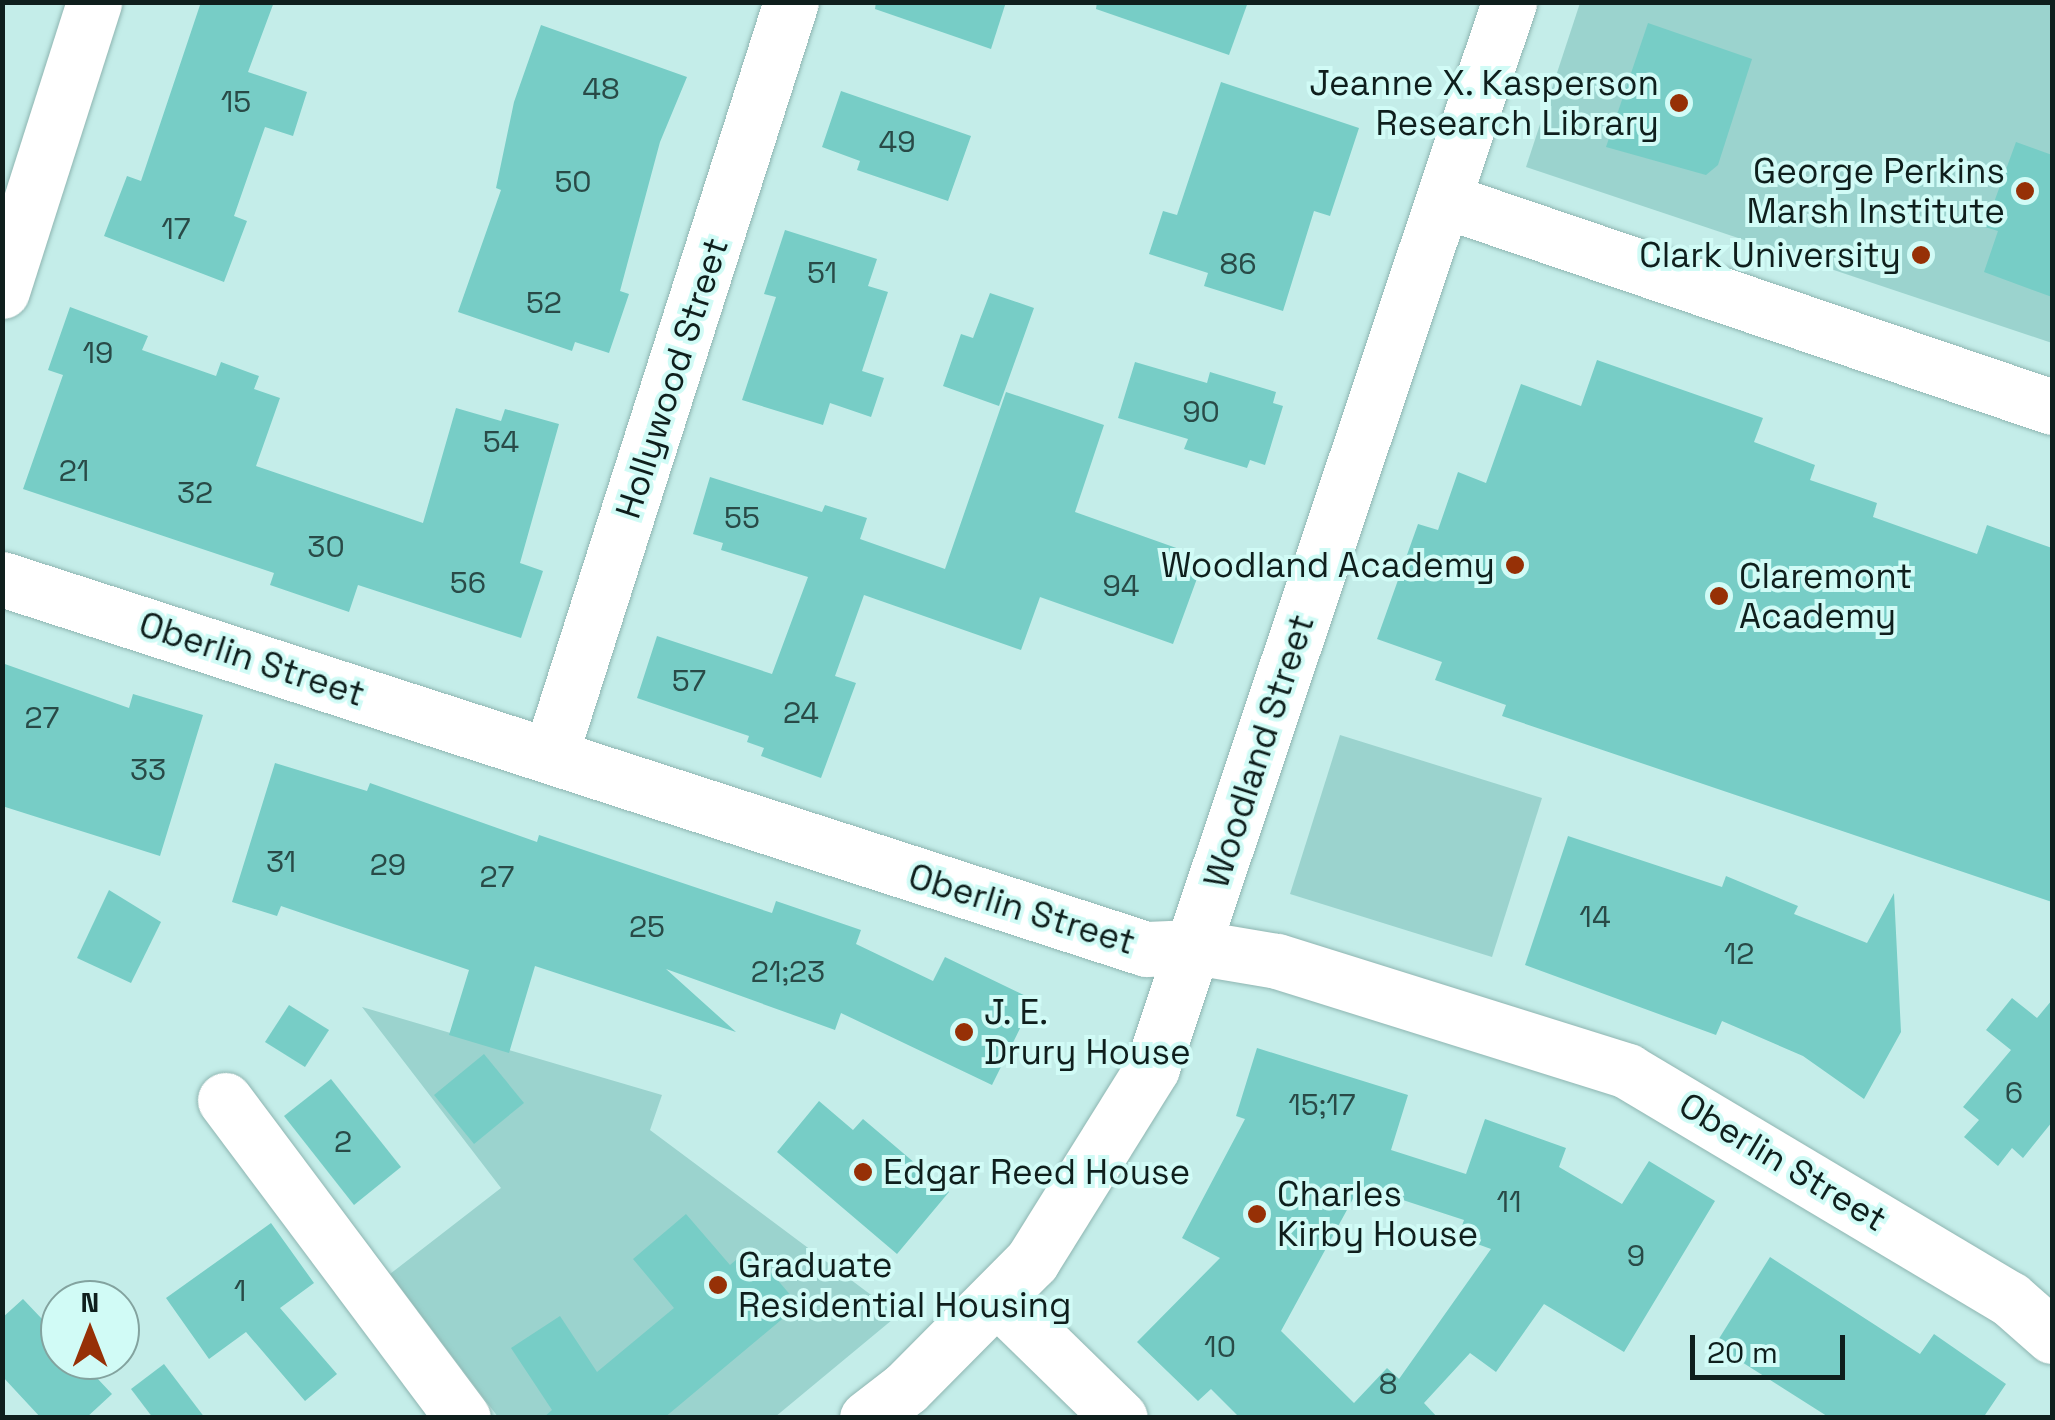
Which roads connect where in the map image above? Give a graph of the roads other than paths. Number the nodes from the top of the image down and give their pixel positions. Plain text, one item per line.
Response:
1 (94, 2) edge
2 (790, 2) edge
3 (1509, 2) edge
4 (1443, 200) junction
5 (2, 291) edge
6 (2052, 407) edge
7 (2, 579) edge
8 (551, 753) junction
9 (1194, 947) junction
10 (225, 1100) dead end
11 (998, 1299) junction
12 (2048, 1325) edge
13 (463, 1418) edge
14 (867, 1418) edge
15 (1120, 1418) edge

1 - 5 street
2 - 8 street, Hollywood Street
3 - 4 street, Woodland Street
4 - 6 street
4 - 9 street, Woodland Street
7 - 8 street, Oberlin Street
8 - 9 street, Oberlin Street
9 - 11 street, Woodland Street
9 - 12 street, Oberlin Street
10 - 13 street
11 - 14 street, Woodland Street
11 - 15 street

